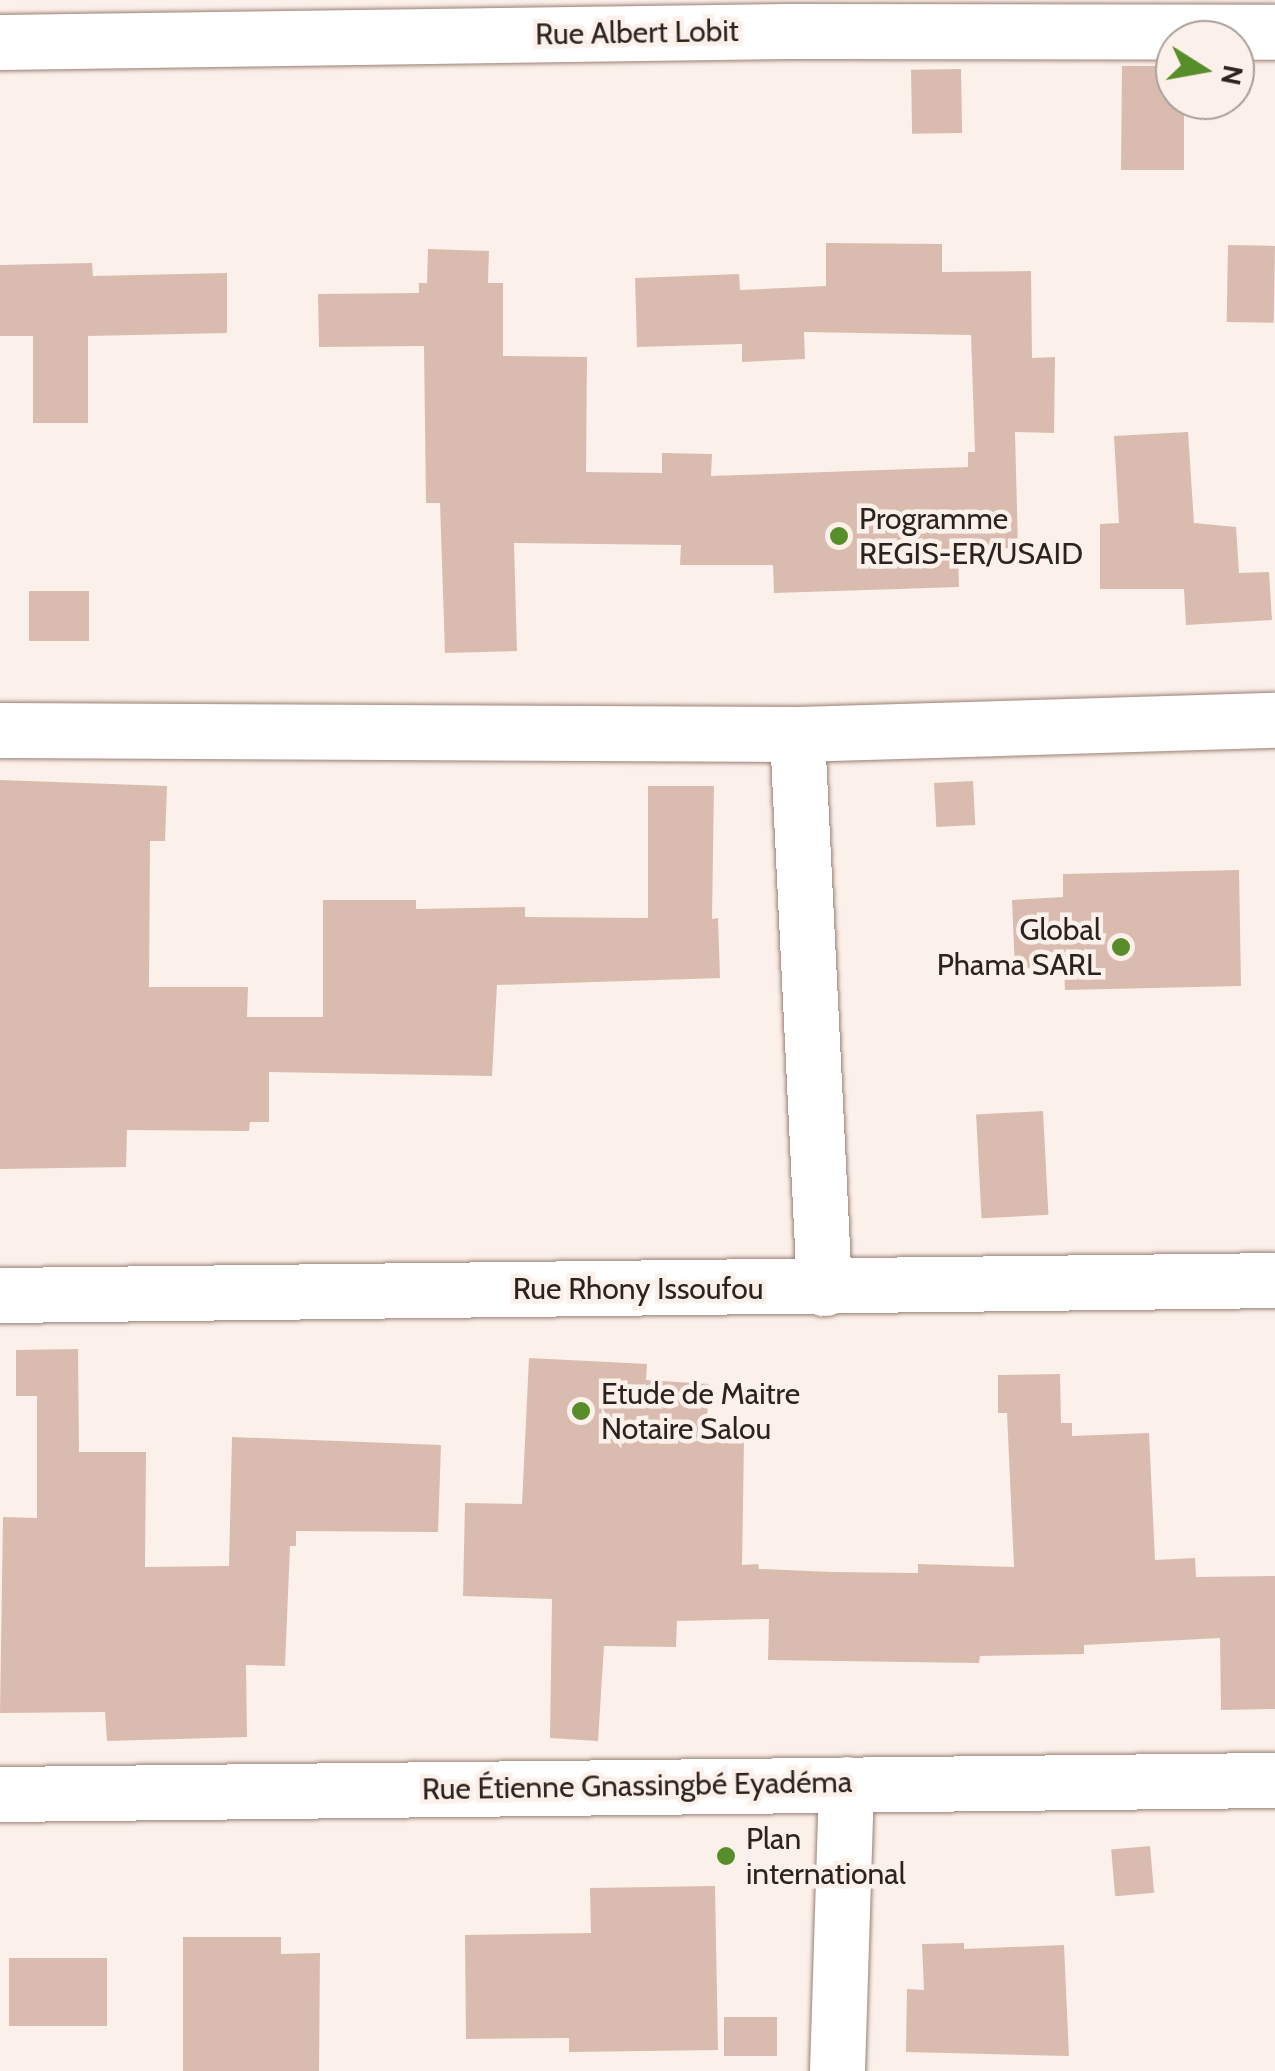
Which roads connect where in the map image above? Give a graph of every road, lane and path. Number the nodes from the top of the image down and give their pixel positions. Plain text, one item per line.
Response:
1 (1275, 32) edge
2 (0, 42) edge
3 (1275, 720) edge
4 (0, 730) edge
5 (798, 734) junction
6 (1275, 1280) edge
7 (824, 1288) junction
8 (0, 1294) edge
9 (1275, 1780) edge
10 (846, 1784) junction
11 (0, 1794) edge
12 (837, 2071) edge

1 - 2 street, Rue Albert Lobit
3 - 5 street
4 - 5 street
5 - 7 street
6 - 7 street, Rue Rhony Issoufou
7 - 8 street, Rue Rhony Issoufou
9 - 10 street, Rue Étienne Gnassingbé Eyadéma
10 - 11 street, Rue Étienne Gnassingbé Eyadéma
10 - 12 street

